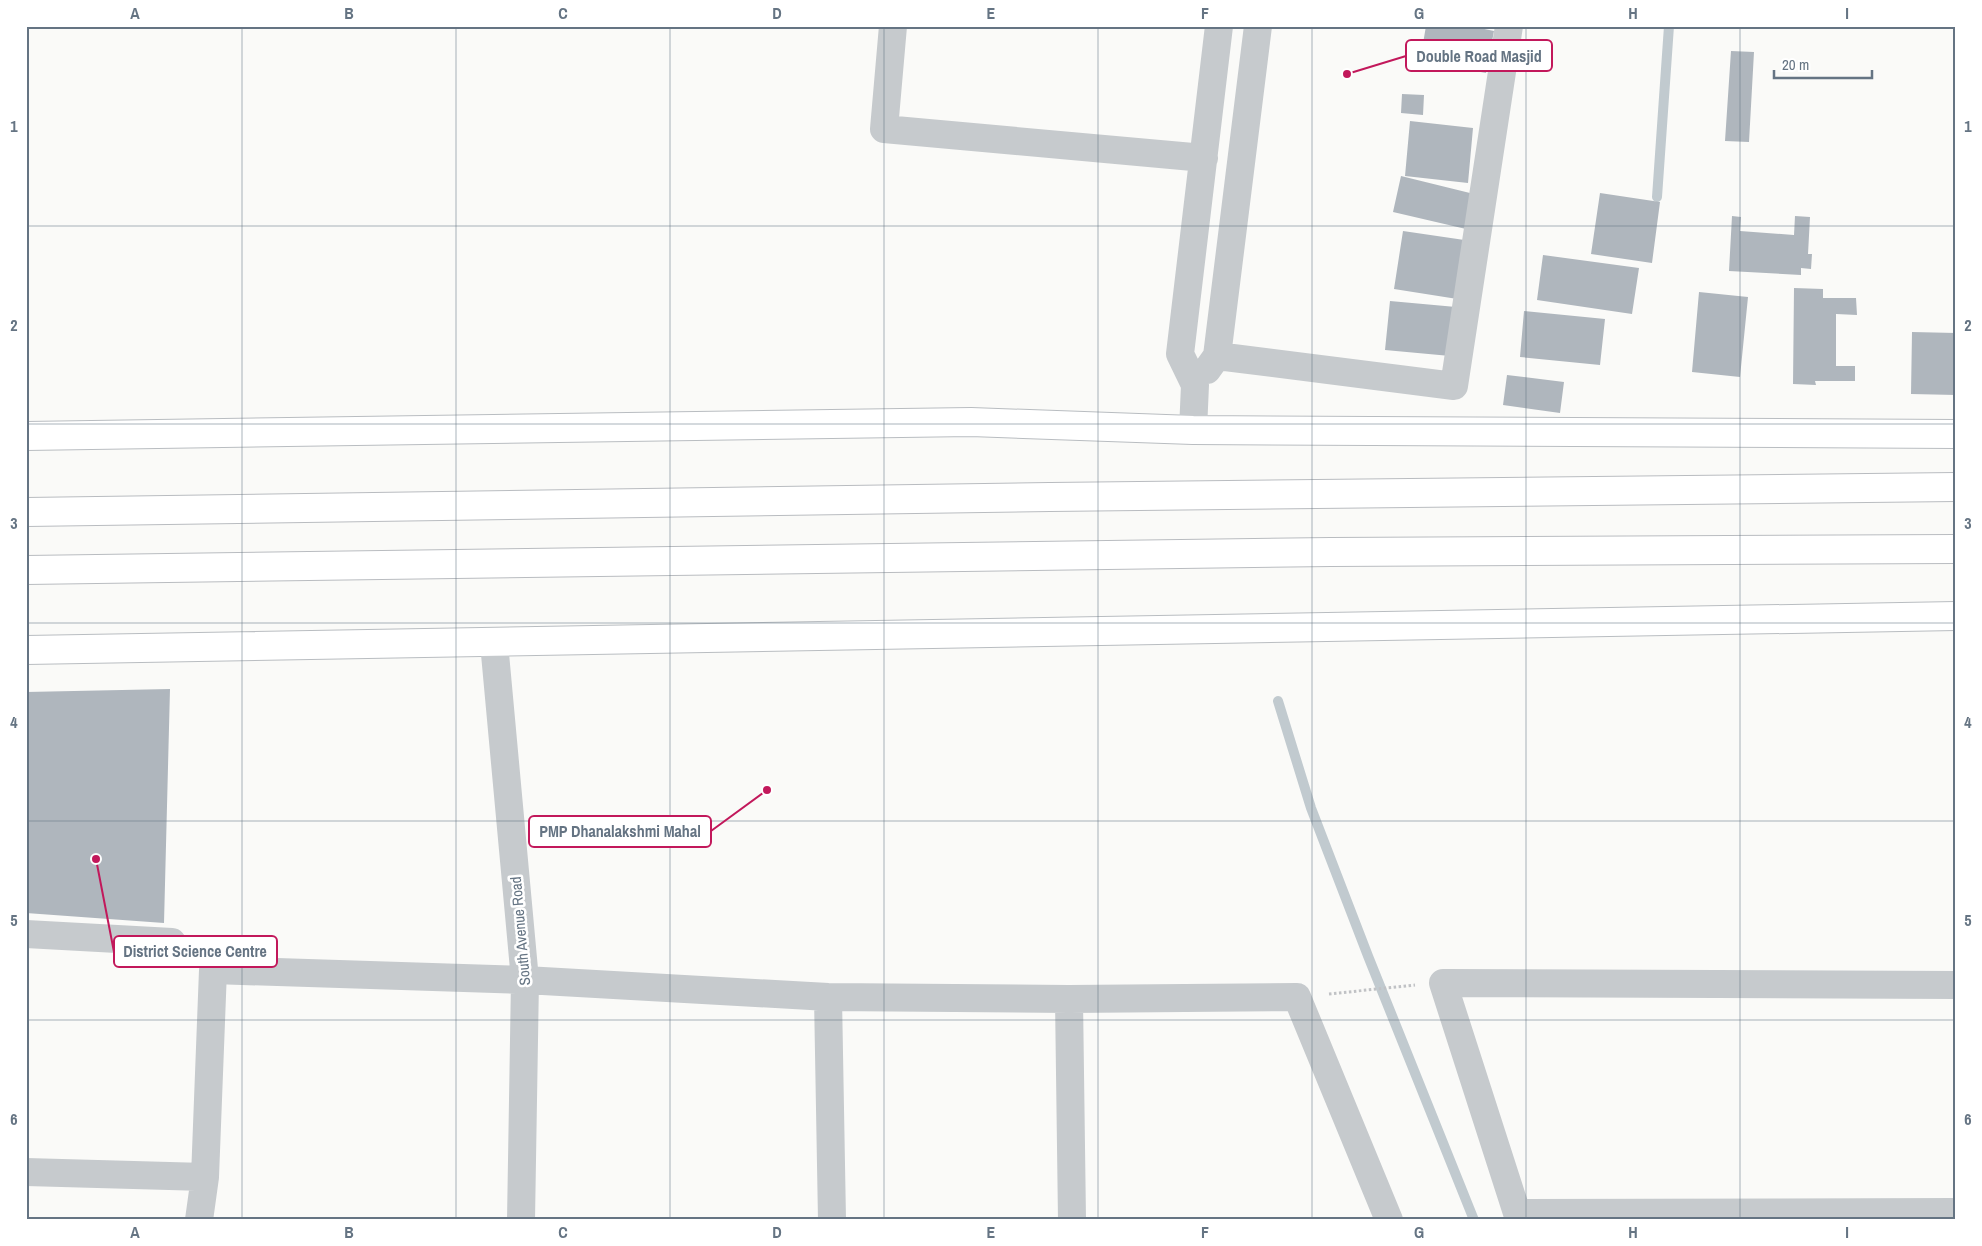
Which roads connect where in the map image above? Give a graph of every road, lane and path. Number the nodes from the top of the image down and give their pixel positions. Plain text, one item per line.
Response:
1 (893, 26) edge
2 (1219, 26) edge
3 (1258, 26) edge
4 (1509, 26) edge
5 (1204, 158) junction
6 (1217, 356) junction
7 (1195, 385) junction
8 (1193, 430) junction
9 (1956, 434) edge
10 (26, 436) edge
11 (1956, 487) edge
12 (26, 512) edge
13 (1956, 549) edge
14 (26, 570) edge
15 (1956, 616) edge
16 (494, 642) junction
17 (26, 650) edge
18 (26, 934) edge
19 (172, 942) dead end
20 (525, 980) junction
21 (1442, 983) junction
22 (1956, 985) edge
23 (828, 997) junction
24 (1297, 997) junction
25 (1069, 999) junction
26 (26, 1172) edge
27 (205, 1176) junction
28 (1956, 1212) edge
29 (1518, 1216) edge
30 (199, 1220) edge
31 (520, 1220) edge
32 (832, 1220) edge
33 (1072, 1220) edge
34 (1389, 1220) edge

1 - 5 street
2 - 5 street
3 - 6 street
4 - 6 street
5 - 7 street
6 - 7 street
7 - 8 street
8 - 9 main road
8 - 10 main road
11 - 12 main road
13 - 14 main road
15 - 16 main road
16 - 17 main road
16 - 20 street, South Avenue Road
18 - 19 street
20 - 23 street
20 - 27 street
20 - 31 street, South Avenue Road
21 - 22 street
21 - 24 path
21 - 29 street
23 - 25 street
23 - 32 street
24 - 25 street
24 - 34 street
25 - 33 street
26 - 27 street
27 - 30 street
28 - 29 street

